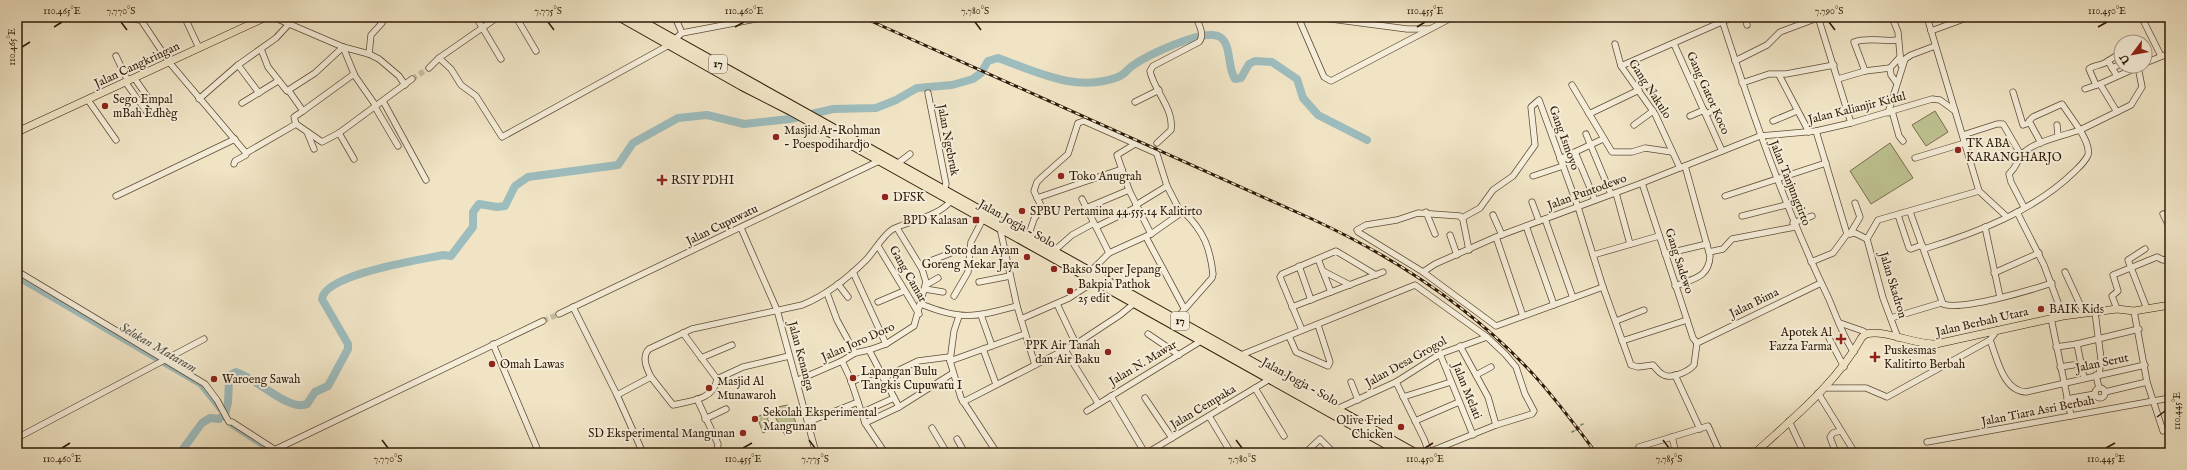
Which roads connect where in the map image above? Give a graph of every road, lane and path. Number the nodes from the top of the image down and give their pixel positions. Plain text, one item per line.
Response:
1 (111, 17) edge
2 (266, 17) edge
3 (272, 17) edge
4 (376, 17) edge
5 (476, 17) edge
6 (498, 17) edge
7 (516, 17) edge
8 (620, 17) edge
9 (675, 17) edge
10 (766, 17) edge
11 (1196, 17) edge
12 (1298, 17) edge
13 (1316, 17) edge
14 (1453, 17) edge
15 (1733, 17) edge
16 (1745, 17) edge
17 (1819, 17) edge
18 (1892, 17) edge
19 (1926, 17) edge
20 (1969, 17) edge
21 (126, 18) edge
22 (142, 18) edge
23 (185, 18) dead end
24 (637, 18) edge
25 (1722, 19) edge
26 (2144, 22) dead end
27 (289, 24) junction
28 (1747, 25) dead end
29 (483, 29) junction
30 (1431, 29) junction
31 (1931, 31) junction
32 (682, 33) junction
33 (1898, 40) junction
34 (671, 42) junction
35 (1615, 44) dead end
36 (1674, 44) junction
37 (1935, 46) junction
38 (343, 47) junction
39 (199, 48) junction
40 (261, 49) junction
41 (536, 51) dead end
42 (2170, 53) edge
43 (369, 54) junction
44 (116, 56) dead end
45 (2161, 56) junction
46 (1900, 57) junction
47 (439, 58) junction
48 (2113, 58) edge
49 (501, 59) dead end
50 (2153, 60) edge
51 (1735, 61) junction
52 (2108, 61) junction
53 (169, 62) junction
54 (238, 65) junction
55 (1834, 65) junction
56 (1621, 66) junction
57 (1901, 66) junction
58 (429, 68) tunnel mouth
59 (1890, 68) junction
60 (2112, 68) joint
61 (1865, 71) junction
62 (354, 74) junction
63 (2121, 74) edge
64 (2140, 74) edge
65 (1780, 75) junction
66 (2117, 76) junction
67 (412, 79) tunnel mouth
68 (1838, 79) junction
69 (130, 81) junction
70 (278, 82) junction
71 (1896, 82) junction
72 (1742, 83) junction
73 (405, 84) junction
74 (1572, 85) dead end
75 (2098, 85) junction
76 (2085, 89) dead end
77 (1159, 90) junction
78 (1639, 90) junction
79 (289, 91) junction
80 (2013, 92) dead end
81 (259, 93) junction
82 (928, 93) dead end
83 (199, 99) junction
84 (88, 100) junction
85 (383, 101) junction
86 (1135, 102) dead end
87 (242, 103) dead end
88 (375, 107) junction
89 (156, 109) dead end
90 (795, 109) junction
91 (1714, 110) dead end
92 (303, 111) junction
93 (1653, 111) junction
94 (1955, 111) junction
95 (1705, 112) junction
96 (1797, 112) junction
97 (1890, 112) junction
98 (2117, 112) junction
99 (1588, 114) junction
100 (149, 115) dead end
101 (1690, 116) dead end
102 (1773, 121) dead end
103 (1850, 123) junction
104 (2028, 123) junction
105 (296, 124) junction
106 (1634, 125) dead end
107 (2057, 125) dead end
108 (2080, 130) junction
109 (1816, 131) junction
110 (17, 132) edge
111 (307, 132) junction
112 (339, 132) junction
113 (1809, 132) junction
114 (1586, 134) dead end
115 (1963, 135) junction
116 (2058, 135) junction
117 (1760, 136) junction
118 (235, 139) junction
119 (1603, 139) junction
120 (116, 140) dead end
121 (1903, 140) dead end
122 (1965, 143) junction
123 (2042, 143) junction
124 (1135, 144) junction
125 (1592, 144) junction
126 (398, 146) dead end
127 (1156, 148) junction
128 (314, 149) dead end
129 (1722, 151) junction
130 (1575, 152) junction
131 (1672, 152) junction
132 (246, 153) junction
133 (910, 154) dead end
134 (2021, 155) junction
135 (1915, 158) dead end
136 (354, 159) dead end
137 (1560, 160) junction
138 (879, 161) junction
139 (1826, 163) junction
140 (234, 164) dead end
141 (897, 164) junction
142 (1563, 166) junction
143 (1682, 167) junction
144 (1122, 169) junction
145 (913, 176) junction
146 (1533, 176) dead end
147 (426, 180) dead end
148 (1776, 181) junction
149 (1642, 183) junction
150 (1167, 186) junction
151 (944, 190) junction
152 (1129, 190) junction
153 (1979, 191) junction
154 (1613, 194) junction
155 (116, 196) dead end
156 (1725, 196) dead end
157 (1037, 198) junction
158 (1082, 199) dead end
159 (1595, 200) junction
160 (951, 201) junction
161 (1532, 202) dead end
162 (1855, 203) dead end
163 (1786, 205) junction
164 (1136, 206) junction
165 (1578, 207) junction
166 (1086, 208) junction
167 (2024, 208) junction
168 (1426, 212) junction
169 (1910, 212) junction
170 (2017, 212) junction
171 (1182, 213) junction
172 (2162, 214) dead end
173 (1493, 215) dead end
174 (1898, 215) junction
175 (1742, 216) dead end
176 (1812, 216) dead end
177 (2006, 216) junction
178 (1462, 218) junction
179 (983, 219) junction
180 (1542, 220) junction
181 (1095, 225) junction
182 (1794, 225) junction
183 (1526, 226) junction
184 (1985, 227) junction
185 (741, 228) junction
186 (897, 228) junction
187 (1000, 228) junction
188 (2170, 228) edge
189 (1435, 234) dead end
190 (1848, 234) junction
191 (1450, 235) dead end
192 (1148, 236) junction
193 (1499, 236) junction
194 (1659, 236) junction
195 (1028, 237) junction
196 (1867, 239) junction
197 (1630, 244) junction
198 (1707, 244) junction
199 (878, 246) junction
200 (1923, 247) junction
201 (2145, 249) dead end
202 (1469, 250) junction
203 (1054, 251) junction
204 (1709, 252) junction
205 (952, 253) dead end
206 (1109, 253) junction
207 (2039, 253) junction
208 (1665, 254) junction
209 (1457, 255) junction
210 (1593, 255) junction
211 (1318, 259) junction
212 (2170, 259) edge
213 (1811, 262) junction
214 (920, 265) junction
215 (1299, 266) junction
216 (2131, 267) junction
217 (17, 271) edge
218 (1091, 271) junction
219 (1323, 271) junction
220 (853, 272) junction
221 (1383, 272) dead end
222 (1423, 272) junction
223 (2065, 272) dead end
224 (1994, 273) junction
225 (1376, 275) junction
226 (1010, 276) junction
227 (938, 278) dead end
228 (1095, 281) junction
229 (979, 282) dead end
230 (1821, 283) junction
231 (2052, 283) junction
232 (838, 284) junction
233 (1350, 284) junction
234 (1675, 286) junction
235 (925, 287) junction
236 (1603, 287) junction
237 (904, 291) junction
238 (943, 292) dead end
239 (1331, 292) junction
240 (827, 293) junction
241 (954, 296) dead end
242 (848, 297) dead end
243 (2000, 297) junction
244 (1573, 298) junction
245 (1311, 300) junction
246 (1137, 301) junction
247 (878, 302) dead end
248 (1941, 303) junction
249 (921, 304) junction
250 (1057, 304) junction
251 (1554, 305) junction
252 (2170, 305) edge
253 (1017, 306) junction
254 (573, 307) junction
255 (1184, 308) junction
256 (1292, 308) junction
257 (2117, 309) junction
258 (2147, 309) junction
259 (777, 310) junction
260 (1644, 310) dead end
261 (2134, 311) junction
262 (2095, 312) junction
263 (2084, 313) junction
264 (559, 314) tunnel mouth
265 (919, 314) junction
266 (981, 315) junction
267 (959, 316) junction
268 (1523, 316) junction
269 (2063, 316) junction
270 (1891, 318) junction
271 (2051, 318) junction
272 (1020, 319) junction
273 (1176, 319) junction
274 (1687, 320) junction
275 (543, 321) tunnel mouth
276 (1616, 321) junction
277 (1840, 323) junction
278 (1318, 324) junction
279 (2139, 329) junction
280 (1302, 330) junction
281 (1997, 330) junction
282 (683, 333) junction
283 (1025, 334) junction
284 (1148, 334) dead end
285 (1866, 334) junction
286 (1289, 336) junction
287 (1487, 337) junction
288 (1829, 338) dead end
289 (1898, 338) junction
290 (204, 339) dead end
291 (2099, 339) junction
292 (1990, 340) junction
293 (1201, 341) junction
294 (1622, 341) junction
295 (1697, 343) junction
296 (493, 344) junction
297 (886, 344) junction
298 (1076, 344) junction
299 (2077, 344) junction
300 (732, 345) dead end
301 (992, 346) junction
302 (1460, 346) junction
303 (2056, 347) junction
304 (983, 349) junction
305 (869, 350) junction
306 (1065, 350) junction
307 (1854, 352) junction
308 (855, 353) junction
309 (1440, 354) junction
310 (1179, 355) junction
311 (1242, 355) junction
312 (789, 356) junction
313 (702, 358) junction
314 (950, 359) junction
315 (164, 360) junction
316 (842, 361) junction
317 (1035, 364) junction
318 (2073, 365) dead end
319 (2144, 365) junction
320 (1491, 367) dead end
321 (1844, 367) junction
322 (2060, 367) junction
323 (879, 371) junction
324 (953, 373) junction
325 (1476, 375) junction
326 (1675, 375) junction
327 (2097, 375) junction
328 (651, 377) junction
329 (883, 378) junction
330 (2084, 378) junction
331 (1270, 379) junction
332 (717, 380) junction
333 (798, 380) junction
334 (851, 382) junction
335 (1351, 382) dead end
336 (1396, 382) junction
337 (1451, 382) junction
338 (2064, 382) junction
339 (2148, 382) junction
340 (996, 384) junction
341 (1255, 388) junction
342 (2099, 388) junction
343 (1821, 391) junction
344 (2105, 392) junction
345 (2095, 394) junction
346 (617, 395) junction
347 (1111, 396) junction
348 (1403, 397) junction
349 (894, 398) junction
350 (1145, 398) dead end
351 (2101, 398) junction
352 (2170, 398) edge
353 (697, 399) junction
354 (2067, 399) junction
355 (1358, 400) junction
356 (858, 402) junction
357 (963, 402) junction
358 (1459, 402) junction
359 (2152, 402) junction
360 (1098, 403) junction
361 (899, 407) junction
362 (726, 409) dead end
363 (1337, 409) junction
364 (2103, 409) junction
365 (1086, 411) dead end
366 (861, 413) junction
367 (1209, 416) junction
368 (2070, 416) junction
369 (706, 419) junction
370 (1415, 421) junction
371 (808, 422) junction
372 (1789, 422) junction
373 (865, 423) junction
374 (1496, 425) junction
375 (932, 428) dead end
376 (1700, 428) junction
377 (2163, 430) dead end
378 (1840, 431) junction
379 (1284, 436) dead end
380 (1473, 436) junction
381 (1672, 437) junction
382 (17, 438) edge
383 (1172, 438) junction
384 (957, 439) dead end
385 (1927, 442) dead end
386 (1639, 447) dead end
387 (271, 451) edge
388 (1400, 452) edge
389 (1427, 452) edge
390 (280, 453) edge
391 (539, 453) edge
392 (643, 453) edge
393 (717, 453) edge
394 (816, 453) edge
395 (885, 453) edge
396 (947, 453) edge
397 (965, 453) edge
398 (997, 453) edge
399 (1146, 453) edge
400 (1232, 453) edge
401 (1305, 453) edge
402 (1333, 453) edge
403 (1415, 453) edge
404 (1676, 453) edge
405 (1720, 453) edge
406 (1755, 453) edge
407 (1804, 453) edge
408 (1836, 453) edge
409 (1854, 453) edge

1 - 21 street
2 - 39 main road, Jalan Cangkringan
3 - 27 street
4 - 43 street
5 - 29 street
6 - 29 street
7 - 41 street
8 - 34 highway, Jalan Jogja - Solo / 17
9 - 32 street
10 - 32 street
11 - 77 street
12 - 30 street
13 - 30 street
14 - 30 street
15 - 25 street
16 - 28 street
17 - 51 street
17 - 55 street
18 - 33 street
19 - 31 street
20 - 31 street
21 - 22 street
22 - 53 street
23 - 39 street
24 - 34 highway, Jalan Jogja - Solo / 17
25 - 36 street
25 - 51 street, Jalan Tanjungtirto
26 - 45 street
27 - 38 street
27 - 40 street
29 - 47 street
29 - 49 street
31 - 37 street
32 - 34 street
33 - 46 street
33 - 61 street
34 - 47 street
34 - 90 highway, Jalan Jogja - Solo / 17
35 - 56 street, Gang Nakulo
36 - 56 street
36 - 95 street, Gang Gatot Koco
37 - 57 street
37 - 94 street
38 - 43 street
38 - 62 street
38 - 79 street
39 - 53 main road, Jalan Cangkringan
40 - 54 street
40 - 70 street
42 - 45 street
43 - 73 street
44 - 69 street
45 - 50 street
46 - 57 street
46 - 59 street
47 - 58 street
48 - 52 street
51 - 72 street, Jalan Tanjungtirto
52 - 60 street
52 - 75 street
53 - 69 main road, Jalan Cangkringan
53 - 83 street
54 - 81 street
54 - 83 street
55 - 65 street
55 - 68 street
56 - 78 street, Gang Nakulo
57 - 71 street
59 - 61 street
59 - 71 street
60 - 66 street
61 - 68 street
62 - 88 street
62 - 92 street
63 - 66 street
64 - 98 street
65 - 72 street
65 - 96 street
66 - 75 street
67 - 73 street
68 - 103 street
69 - 84 main road, Jalan Cangkringan
69 - 89 street
69 - 100 street
70 - 79 street
70 - 81 street
71 - 97 street
72 - 117 street, Jalan Tanjungtirto
73 - 85 street
74 - 99 street
75 - 76 street
75 - 98 street
77 - 86 street
77 - 127 street
78 - 93 street, Gang Nakulo
78 - 99 street
79 - 92 street
80 - 104 street
81 - 87 street
82 - 151 street, Jalan Ngebruk
83 - 118 street
84 - 110 main road, Jalan Cangkringan
84 - 120 street
85 - 88 street
85 - 147 street
88 - 112 street
88 - 126 street
90 - 138 highway, Jalan Jogja - Solo / 17
90 - 141 highway, Jalan Jogja - Solo / 17
91 - 95 street
92 - 105 street
93 - 106 street
93 - 131 street, Gang Nakulo
94 - 97 street, Jalan Kalianjir Kidul
94 - 115 street
95 - 101 street
95 - 129 street, Gang Gatot Koco
96 - 102 street
96 - 113 street
97 - 103 street, Jalan Kalianjir Kidul
97 - 121 street
98 - 108 street
99 - 119 street
103 - 109 street, Jalan Kalianjir Kidul
104 - 108 street
104 - 123 street
105 - 111 street
105 - 132 street
107 - 116 street
108 - 116 street
108 - 167 street
109 - 113 street, Jalan Kalianjir Kidul
109 - 139 street
111 - 112 street
111 - 128 street
112 - 136 street
113 - 117 street, Jalan Kalianjir Kidul
114 - 125 street
115 - 122 street
115 - 134 street
116 - 123 street
117 - 129 street, Jalan Puntodewo
117 - 148 street, Jalan Tanjungtirto
118 - 132 street
118 - 155 street
119 - 125 street
119 - 131 street
122 - 135 street
122 - 153 street
123 - 134 street
124 - 127 street
124 - 144 street
124 - 157 street
125 - 130 street
125 - 154 street
127 - 150 street
129 - 143 street, Jalan Puntodewo
130 - 137 street
130 - 159 street
131 - 143 street, Gang Nakulo
132 - 140 street
133 - 141 street
134 - 167 street
137 - 142 street, Gang Ismoyo
137 - 178 street, Gang Ismoyo
138 - 145 highway, Jalan Jogja - Solo / 17
138 - 185 street, Jalan Cupuwatu
139 - 148 street
139 - 190 street
141 - 145 highway, Jalan Jogja - Solo / 17
142 - 146 street
142 - 165 street, Gang Ismoyo
143 - 149 street, Jalan Puntodewo
143 - 198 street, Gang Nakulo
144 - 152 street
144 - 157 street
145 - 151 highway, Jalan Jogja - Solo / 17
145 - 160 highway, Jalan Jogja - Solo / 17
148 - 156 street
148 - 163 street, Jalan Tanjungtirto
149 - 154 street, Jalan Puntodewo
149 - 194 street, Gang Sadewo
150 - 164 street
150 - 171 street
151 - 195 highway, Jalan Jogja - Solo / 17
152 - 164 street
152 - 166 street
153 - 169 street
153 - 177 street
154 - 159 street, Jalan Puntodewo
154 - 197 street
157 - 195 street
158 - 166 street
159 - 165 street, Jalan Puntodewo
160 - 179 highway, Jalan Jogja - Solo / 17
160 - 186 street
161 - 180 street
162 - 190 street
163 - 175 street
163 - 182 street, Jalan Tanjungtirto
164 - 181 street
164 - 192 street
165 - 180 street, Jalan Puntodewo
165 - 210 street, Gang Ismoyo
166 - 181 street
167 - 170 street
168 - 178 street
168 - 189 street
168 - 222 street
169 - 174 street
169 - 200 street
170 - 177 street
170 - 207 street
171 - 192 street
171 - 255 street
172 - 188 street
173 - 193 street
174 - 196 street
174 - 200 street
176 - 182 street
177 - 184 street
178 - 202 street
179 - 187 highway, Jalan Jogja - Solo / 17
179 - 241 street
180 - 183 street, Jalan Puntodewo
180 - 244 street
181 - 203 street
181 - 206 street
182 - 204 street
182 - 213 street, Jalan Tanjungtirto
183 - 193 street, Jalan Puntodewo
183 - 251 street
184 - 200 street
184 - 224 street
185 - 254 street, Jalan Cupuwatu
185 - 259 street, Jalan Kenanga
186 - 199 street
186 - 214 street
187 - 226 street
187 - 228 highway, Jalan Jogja - Solo / 17
190 - 196 street
190 - 213 street
191 - 209 street
192 - 206 street
192 - 255 street
193 - 202 street, Jalan Puntodewo
193 - 268 street
194 - 197 street
194 - 208 street, Gang Sadewo
195 - 203 highway, Jalan Jogja - Solo / 17
196 - 270 street, Jalan Skadron
197 - 210 street
198 - 204 street, Gang Nakulo
198 - 208 street
199 - 220 street
199 - 237 street, Gang Camar
200 - 248 street
201 - 216 street
202 - 209 street, Jalan Puntodewo
203 - 218 highway, Jalan Jogja - Solo / 17
204 - 234 street
205 - 214 street
206 - 218 street
207 - 224 street
207 - 231 street
208 - 234 street, Gang Sadewo
209 - 222 street, Jalan Puntodewo
210 - 236 street, Gang Ismoyo
211 - 215 street
211 - 219 street
211 - 225 street
212 - 216 street
213 - 230 street, Jalan Tanjungtirto
214 - 235 street
215 - 245 street
215 - 256 street
216 - 257 street
216 - 258 street
217 - 315 street
218 - 246 highway, Jalan Jogja - Solo / 17
219 - 233 street
219 - 239 street
220 - 232 street
220 - 297 street
221 - 225 street
222 - 268 street
223 - 263 street
224 - 243 street
225 - 233 street
226 - 229 street
226 - 253 street
227 - 235 street
228 - 246 highway, Jalan Jogja - Solo / 17
228 - 250 street
230 - 277 street, Jalan Tanjungtirto
230 - 295 street, Jalan Bima
231 - 243 street
231 - 269 street
232 - 240 street
232 - 242 street
233 - 239 street
234 - 274 street, Gang Sadewo
235 - 238 street
235 - 249 street, Jalan Joro Doro
236 - 244 street
236 - 276 street, Gang Ismoyo
237 - 247 street
237 - 265 street, Gang Camar
239 - 245 street
240 - 259 street
240 - 308 street
243 - 248 street
244 - 251 street
245 - 256 street
246 - 273 highway, Jalan Jogja - Solo / 17
246 - 293 highway, Jalan Jogja - Solo / 17
246 - 298 street
248 - 270 street
249 - 265 street, Jalan Joro Doro
249 - 267 street
250 - 272 street
250 - 298 street
251 - 268 street
252 - 258 main road, Jalan Berbah Utara
253 - 266 street
253 - 272 street
254 - 264 street, Jalan Cupuwatu
254 - 346 street
255 - 273 street
256 - 280 street
257 - 261 main road, Jalan Berbah Utara
257 - 262 main road, Jalan Berbah Utara
258 - 261 main road, Jalan Berbah Utara
259 - 282 street
259 - 312 street, Jalan Kenanga
260 - 276 street
261 - 279 street
262 - 263 main road, Jalan Berbah Utara
262 - 291 street
263 - 269 main road, Jalan Berbah Utara
265 - 297 street, Jalan Joro Doro
266 - 267 street
266 - 301 street
267 - 314 street
269 - 271 main road, Jalan Berbah Utara
270 - 289 street, Jalan Skadron
271 - 281 main road, Jalan Berbah Utara
271 - 303 street
272 - 283 street
273 - 311 highway, Jalan Jogja - Solo / 17
274 - 294 street
274 - 295 street, Gang Sadewo
275 - 296 street
276 - 294 street, Gang Ismoyo
277 - 285 street
277 - 307 street, Jalan Tanjungtirto
278 - 280 street
278 - 286 street
278 - 287 street
279 - 291 street
279 - 319 street
280 - 286 street
281 - 289 main road, Jalan Berbah Utara
281 - 292 street
282 - 313 street
282 - 328 street
283 - 301 street
283 - 317 street
284 - 310 street
285 - 289 main road, Jalan Berbah Utara
285 - 307 main road
286 - 311 street
287 - 302 street, Jalan Desa Grogol
287 - 374 street
288 - 321 street
290 - 315 street
291 - 299 street
291 - 327 street
292 - 338 street, Jalan Serut
292 - 343 street
293 - 310 street, Jalan N. Mawar
293 - 331 highway, Jalan Jogja - Solo / 17
294 - 326 street, Gang Ismoyo
295 - 326 street
296 - 387 street
296 - 391 street
297 - 305 street, Jalan Joro Doro
298 - 306 street
299 - 303 street
299 - 330 street
300 - 313 street
301 - 304 street
302 - 309 street, Jalan Desa Grogol
302 - 325 street
303 - 322 street
304 - 314 street
304 - 340 street
305 - 308 street, Jalan Joro Doro
305 - 323 street
306 - 317 street
306 - 360 street
307 - 321 main road
308 - 316 street, Jalan Joro Doro
309 - 336 street, Jalan Desa Grogol
309 - 337 street, Jalan Melati
310 - 347 street, Jalan N. Mawar
311 - 363 highway, Jalan Jogja - Solo / 17
312 - 332 street
312 - 333 street, Jalan Kenanga
313 - 332 street
314 - 324 street
314 - 329 street
315 - 382 street
315 - 387 street
316 - 333 street, Jalan Joro Doro
316 - 334 street
317 - 340 street
318 - 322 street
319 - 327 street, Jalan Serut
319 - 339 street
320 - 325 street
321 - 343 main road
322 - 338 street
323 - 329 street
323 - 334 street
324 - 357 street
324 - 361 street
325 - 374 street
326 - 376 street
327 - 330 street, Jalan Serut
327 - 342 street
328 - 346 street
328 - 353 street
329 - 349 street
330 - 338 street, Jalan Serut
331 - 341 street, Jalan Cempaka
331 - 388 highway, Jalan Jogja - Solo / 17
332 - 353 street
333 - 371 street, Jalan Kenanga
334 - 356 street
335 - 355 street
336 - 348 street
336 - 355 street, Jalan Desa Grogol
337 - 348 street
337 - 358 street, Jalan Melati
338 - 354 street
339 - 344 street
339 - 359 street
340 - 357 street
341 - 367 street, Jalan Cempaka
341 - 379 street
342 - 344 street
342 - 345 street
343 - 372 main road
343 - 378 street
344 - 351 street
345 - 351 street
345 - 354 street
346 - 392 street
347 - 360 street, Jalan N. Mawar
347 - 399 street
348 - 370 street
349 - 361 street
349 - 366 street
350 - 383 street
351 - 364 street
352 - 359 street, Jalan Tiara Asri Berbah
353 - 369 street
354 - 368 street
355 - 363 street, Jalan Desa Grogol
356 - 366 street
356 - 371 street
357 - 398 street
358 - 370 street
358 - 380 street, Jalan Melati
359 - 364 street, Jalan Tiara Asri Berbah
359 - 377 street
360 - 365 street, Jalan N. Mawar
361 - 373 street
362 - 369 street
363 - 403 highway, Jalan Jogja - Solo / 17
364 - 368 street, Jalan Tiara Asri Berbah
366 - 373 street
367 - 383 street, Jalan Cempaka
367 - 400 street
368 - 385 street, Jalan Tiara Asri Berbah
369 - 393 street
370 - 389 street
371 - 394 street, Jalan Kenanga
372 - 406 main road
372 - 407 street
373 - 395 street
374 - 380 street
375 - 396 street
376 - 381 street
376 - 405 street
378 - 408 street
378 - 409 street
380 - 389 street
381 - 386 street
381 - 404 street
383 - 399 street, Jalan Cempaka
384 - 397 street
387 - 390 street
401 - 402 street

